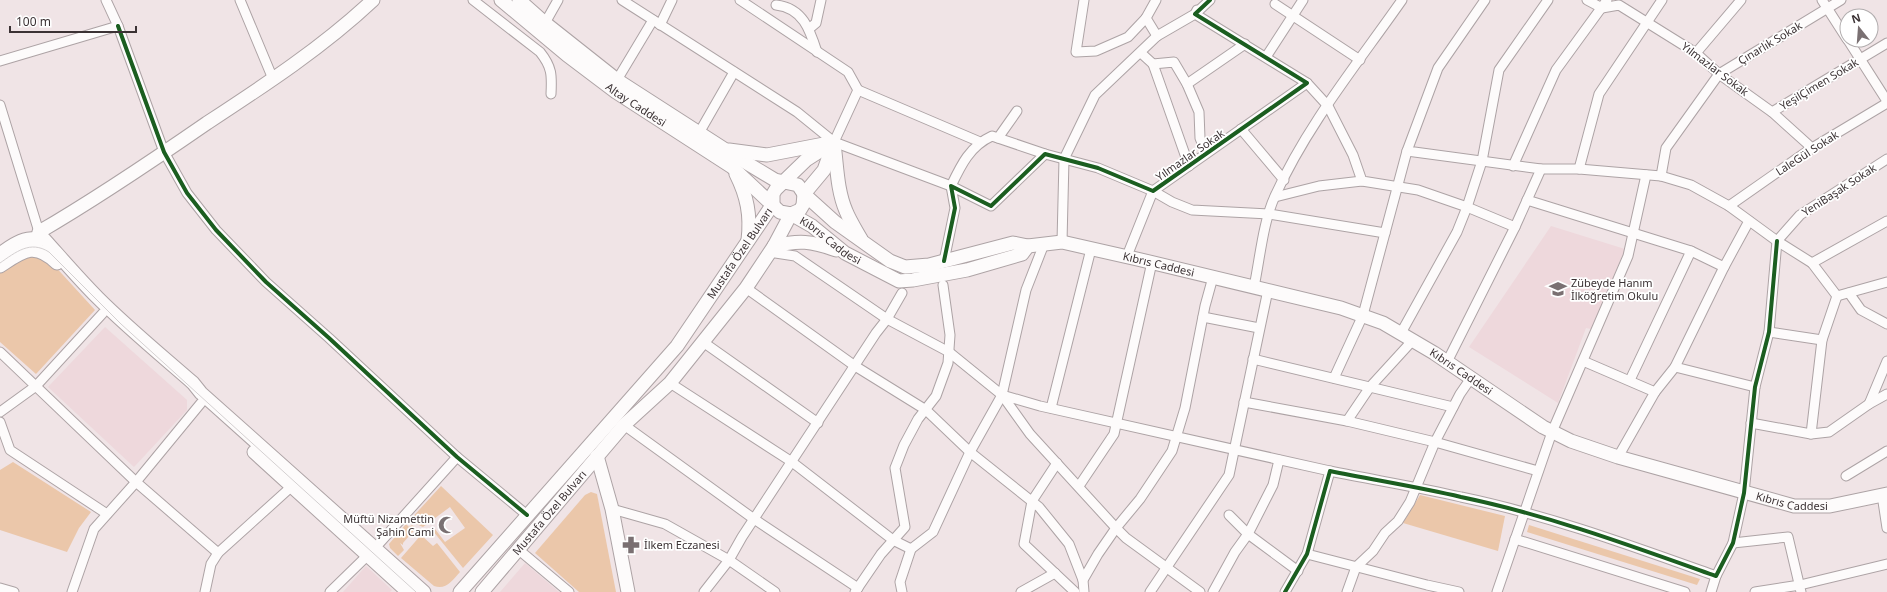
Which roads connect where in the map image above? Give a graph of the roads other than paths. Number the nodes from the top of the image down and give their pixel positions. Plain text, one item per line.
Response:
1 (106, 0) edge
2 (240, 0) edge
3 (373, 0) edge
4 (473, 0) edge
5 (501, 0) edge
6 (519, 0) edge
7 (558, 0) edge
8 (622, 0) edge
9 (672, 0) edge
10 (740, 0) edge
11 (821, 0) edge
12 (1084, 0) edge
13 (1156, 0) edge
14 (1203, 0) edge
15 (1210, 0) edge
16 (1303, 0) edge
17 (1402, 0) edge
18 (1485, 0) edge
19 (1548, 0) edge
20 (1587, 0) edge
21 (1608, 0) edge
22 (1662, 0) edge
23 (1741, 0) edge
24 (1822, 0) edge
25 (1841, 0) edge
26 (776, 4) dead end
27 (1275, 4) dead end
28 (1602, 8) junction
29 (1827, 8) junction
30 (1195, 14) junction
31 (1293, 16) junction
32 (1146, 18) junction
33 (657, 22) junction
34 (545, 23) junction
35 (1648, 23) junction
36 (118, 26) junction
37 (1839, 27) edge
38 (810, 28) junction
39 (1157, 36) junction
40 (1887, 43) edge
41 (1245, 44) junction
42 (1853, 48) edge
43 (817, 52) junction
44 (1141, 53) junction
45 (1696, 53) junction
46 (1266, 57) junction
47 (1360, 60) junction
48 (1861, 60) junction
49 (0, 61) edge
50 (1153, 64) junction
51 (734, 72) junction
52 (1719, 74) junction
53 (273, 79) junction
54 (617, 80) junction
55 (1307, 83) junction
56 (1187, 84) junction
57 (858, 90) junction
58 (551, 94) dead end
59 (1887, 102) edge
60 (0, 105) edge
61 (1328, 106) junction
62 (1017, 111) dead end
63 (1772, 112) junction
64 (1241, 130) junction
65 (699, 133) junction
66 (998, 138) junction
67 (834, 142) junction
68 (980, 142) junction
69 (1812, 148) junction
70 (725, 150) junction
71 (1407, 151) junction
72 (164, 152) junction
73 (1206, 153) junction
74 (1044, 154) junction
75 (1064, 159) junction
76 (1887, 159) edge
77 (1482, 161) junction
78 (1189, 166) junction
79 (1513, 166) junction
80 (732, 167) junction
81 (1541, 168) junction
82 (1579, 169) junction
83 (1646, 175) junction
84 (1661, 176) junction
85 (1284, 180) junction
86 (1362, 181) junction
87 (783, 183) junction
88 (951, 186) junction
89 (1398, 187) junction
90 (1153, 192) junction
91 (804, 194) junction
92 (1275, 197) junction
93 (1528, 200) junction
94 (773, 204) junction
95 (1729, 206) junction
96 (1467, 207) junction
97 (791, 214) junction
98 (1269, 214) junction
99 (1749, 221) junction
100 (1887, 221) edge
101 (1515, 227) junction
102 (1632, 232) junction
103 (1385, 233) junction
104 (38, 240) junction
105 (862, 241) junction
106 (1777, 241) junction
107 (1062, 242) junction
108 (747, 243) junction
109 (1044, 244) junction
110 (1028, 246) junction
111 (771, 249) junction
112 (1091, 249) junction
113 (1692, 251) junction
114 (845, 253) junction
115 (0, 254) edge
116 (1127, 256) junction
117 (944, 261) junction
118 (1152, 262) junction
119 (1812, 263) junction
120 (0, 266) edge
121 (1724, 267) junction
122 (1213, 277) junction
123 (1887, 282) edge
124 (943, 285) dead end
125 (1254, 287) junction
126 (746, 288) junction
127 (1268, 290) junction
128 (902, 293) dead end
129 (1849, 293) junction
130 (1837, 296) junction
131 (103, 312) junction
132 (1362, 315) junction
133 (1203, 317) junction
134 (887, 319) junction
135 (1887, 324) edge
136 (1259, 328) junction
137 (1770, 332) junction
138 (1401, 333) junction
139 (1413, 340) junction
140 (1822, 340) junction
141 (703, 342) junction
142 (0, 352) edge
143 (949, 352) junction
144 (1253, 359) junction
145 (1887, 360) edge
146 (1583, 361) junction
147 (1447, 362) junction
148 (855, 366) junction
149 (1675, 367) junction
150 (1334, 378) junction
151 (1471, 378) junction
152 (1630, 380) junction
153 (670, 383) junction
154 (36, 386) junction
155 (1370, 387) junction
156 (1755, 387) junction
157 (1655, 392) junction
158 (1887, 394) edge
159 (1002, 395) junction
160 (1244, 402) junction
161 (201, 403) junction
162 (1869, 404) junction
163 (1453, 407) junction
164 (1051, 408) junction
165 (926, 410) junction
166 (0, 412) edge
167 (1347, 421) junction
168 (0, 422) edge
169 (818, 423) junction
170 (1116, 423) junction
171 (1751, 424) junction
172 (624, 426) junction
173 (1552, 432) junction
174 (1811, 434) junction
175 (1176, 436) junction
176 (1435, 442) junction
177 (1234, 450) junction
178 (1887, 451) edge
179 (970, 452) junction
180 (598, 456) junction
181 (1618, 457) junction
182 (457, 458) junction
183 (1279, 460) junction
184 (792, 462) junction
185 (1057, 463) junction
186 (1330, 471) junction
187 (1538, 471) junction
188 (1846, 476) dead end
189 (136, 482) junction
190 (1079, 486) junction
191 (291, 487) junction
192 (1416, 488) junction
193 (1744, 493) junction
194 (1884, 495) edge
195 (1032, 501) junction
196 (612, 509) junction
197 (1524, 513) junction
198 (107, 514) junction
199 (527, 515) junction
200 (1229, 515) dead end
201 (754, 519) junction
202 (1116, 528) junction
203 (1887, 528) edge
204 (1248, 534) junction
205 (1515, 539) junction
206 (893, 540) junction
207 (1733, 543) junction
208 (911, 549) junction
209 (519, 550) junction
210 (372, 552) junction
211 (218, 554) junction
212 (1307, 554) junction
213 (729, 560) junction
214 (1887, 564) edge
215 (1356, 567) junction
216 (1168, 568) junction
217 (1298, 571) junction
218 (1055, 573) junction
219 (1716, 576) junction
220 (1083, 580) junction
221 (0, 588) edge
222 (1801, 588) edge
223 (856, 590) edge
224 (14, 592) edge
225 (72, 592) edge
226 (204, 592) edge
227 (330, 592) edge
228 (408, 592) edge
229 (424, 592) edge
230 (460, 592) edge
231 (482, 592) edge
232 (569, 592) edge
233 (628, 592) edge
234 (704, 592) edge
235 (775, 592) edge
236 (902, 592) edge
237 (1021, 592) edge
238 (1075, 592) edge
239 (1084, 592) edge
240 (1150, 592) edge
241 (1200, 592) edge
242 (1213, 592) edge
243 (1285, 592) edge
244 (1347, 592) edge
245 (1459, 592) edge
246 (1497, 592) edge
247 (1685, 592) edge
248 (1711, 592) edge
249 (1755, 592) edge

1 - 36 street
2 - 53 street
3 - 53 main road
4 - 58 street
5 - 80 main road, Altay Caddesi
6 - 34 main road, Altay Caddesi
7 - 34 street
8 - 33 street
9 - 33 street
10 - 43 street
11 - 38 street
12 - 32 street
13 - 32 street
14 - 30 street
15 - 30 street
16 - 31 street
17 - 47 street
18 - 71 street
19 - 77 street
20 - 28 street
21 - 28 street
22 - 35 street
23 - 45 street
24 - 29 street
25 - 29 street, Çınarlık Sokak
26 - 38 street
27 - 31 street
28 - 35 street, Yılmazlar Sokak
28 - 79 street
29 - 37 street
29 - 52 street, Çınarlık Sokak
30 - 39 street
30 - 41 street
31 - 46 street
31 - 47 street
32 - 39 street
33 - 51 street
33 - 54 street
34 - 54 main road, Altay Caddesi
35 - 45 street, Yılmazlar Sokak
35 - 82 street
36 - 49 street
36 - 72 street
38 - 43 street
39 - 44 street
40 - 48 street, YeşilÇimen Sokak
41 - 46 street
41 - 56 street
42 - 48 street
43 - 57 street
44 - 50 street
44 - 75 street
45 - 52 street, Yılmazlar Sokak
46 - 55 street
47 - 61 street
48 - 59 street
48 - 63 street, YeşilÇimen Sokak
50 - 56 street
50 - 78 street
51 - 65 street
51 - 67 street
52 - 63 street, Yılmazlar Sokak
52 - 84 street, Çınarlık Sokak
53 - 72 main road
54 - 65 main road, Altay Caddesi
55 - 61 street
55 - 64 street, Yılmazlar Sokak
56 - 73 street
57 - 67 street
57 - 68 street
59 - 69 street, LaleGül Sokak
60 - 104 street
61 - 85 street
61 - 86 street
62 - 66 street
63 - 69 street, Yılmazlar Sokak
64 - 73 street, Yılmazlar Sokak
64 - 85 street
65 - 70 main road, Altay Caddesi
66 - 68 street
66 - 74 street, Yılmazlar Sokak
67 - 70 main road
67 - 87 main road, Mustafa Özel Bulvarı
67 - 88 street
67 - 91 main road, Mustafa Özel Bulvarı
67 - 105 main road
68 - 88 street
69 - 95 street, LaleGül Sokak
70 - 87 main road, Altay Caddesi
71 - 77 street
71 - 89 street
72 - 104 main road
72 - 182 street
73 - 78 street, Yılmazlar Sokak
74 - 75 street, Yılmazlar Sokak
74 - 88 street
75 - 90 street, Yılmazlar Sokak
75 - 107 street
76 - 106 street, YeniBaşak Sokak
77 - 79 street
77 - 96 street
78 - 90 street, Yılmazlar Sokak
79 - 81 street
80 - 94 main road, Altay Caddesi
80 - 108 main road
81 - 82 street
81 - 93 street
82 - 83 street
83 - 84 street
83 - 102 street
84 - 95 street
85 - 92 street
86 - 89 street
86 - 92 street
87 - 91 main road
87 - 94 main road, Mustafa Özel Bulvarı
88 - 117 street
89 - 96 street
89 - 103 street
90 - 98 street
90 - 116 street
91 - 97 main road, Mustafa Özel Bulvarı
91 - 105 main road, Kıbrıs Caddesi
92 - 98 street
93 - 101 street
93 - 102 street
94 - 97 main road
94 - 108 main road, Mustafa Özel Bulvarı
95 - 99 street
96 - 101 street
96 - 138 street
97 - 111 main road, Mustafa Özel Bulvarı
97 - 114 main road, Kıbrıs Caddesi
98 - 103 street
98 - 125 street
99 - 106 street
99 - 121 street
100 - 119 street
101 - 147 street
102 - 113 street
102 - 146 street
103 - 132 street
104 - 115 main road
104 - 120 main road
104 - 131 main road
104 - 210 main road
105 - 117 main road, Kıbrıs Caddesi
106 - 119 street
106 - 137 street
107 - 109 main road, Kıbrıs Caddesi
107 - 112 main road, Kıbrıs Caddesi
108 - 199 main road, Mustafa Özel Bulvarı
109 - 110 main road, Kıbrıs Caddesi
109 - 159 street
110 - 114 main road, Kıbrıs Caddesi
110 - 117 main road, Kıbrıs Caddesi
111 - 114 main road
111 - 126 main road, Mustafa Özel Bulvarı
111 - 134 street
112 - 116 main road, Kıbrıs Caddesi
112 - 164 street
113 - 121 street
113 - 152 street
116 - 118 main road, Kıbrıs Caddesi
118 - 122 main road, Kıbrıs Caddesi
118 - 170 street
119 - 130 street
121 - 149 street
122 - 125 main road, Kıbrıs Caddesi
122 - 133 street
123 - 129 street
124 - 143 street
125 - 127 main road, Kıbrıs Caddesi
126 - 141 main road, Mustafa Özel Bulvarı
126 - 148 street
127 - 132 main road, Kıbrıs Caddesi
127 - 136 street
128 - 134 street
129 - 130 street
129 - 135 street
130 - 140 street
131 - 154 street
131 - 161 main road
132 - 138 main road, Kıbrıs Caddesi
132 - 150 street
133 - 136 street
133 - 175 street
134 - 143 street
134 - 148 street
136 - 144 street
137 - 140 street
137 - 156 street
138 - 139 main road, Kıbrıs Caddesi
139 - 147 main road, Kıbrıs Caddesi
139 - 155 street
140 - 174 street
141 - 153 main road, Mustafa Özel Bulvarı
141 - 169 street
142 - 154 street
143 - 159 street
143 - 165 street
144 - 150 street
144 - 160 street
145 - 162 street
146 - 152 street
146 - 173 street
147 - 151 main road, Kıbrıs Caddesi
148 - 165 street
148 - 169 street
149 - 156 street
149 - 157 street
150 - 155 street
151 - 163 street
151 - 173 main road, Kıbrıs Caddesi
152 - 157 street
153 - 172 main road, Mustafa Özel Bulvarı
153 - 184 street
154 - 166 street
154 - 189 street
155 - 163 street
155 - 167 street
156 - 171 street
157 - 181 street
158 - 162 street
159 - 164 street
159 - 179 street
159 - 185 street
160 - 167 street
160 - 177 street
161 - 189 street
161 - 191 main road
162 - 174 street
163 - 176 street
164 - 170 street
165 - 179 street
165 - 206 street
167 - 176 street
168 - 198 street
169 - 184 street
170 - 175 street
170 - 190 street
171 - 174 street
171 - 193 street
172 - 180 main road, Mustafa Özel Bulvarı
172 - 201 street
173 - 181 main road, Kıbrıs Caddesi
173 - 187 street
175 - 177 street
175 - 202 street
176 - 187 street
176 - 192 street
177 - 183 street
177 - 216 street
178 - 188 street
179 - 195 street
179 - 208 street
180 - 196 main road
180 - 209 main road, Mustafa Özel Bulvarı
181 - 193 main road, Kıbrıs Caddesi
182 - 199 street
182 - 210 street
183 - 186 street
183 - 204 street
184 - 201 street
184 - 206 street
185 - 190 street
185 - 195 street
186 - 192 street
186 - 212 street
187 - 197 street
189 - 198 street
189 - 211 street
190 - 202 street
191 - 210 main road
191 - 211 street
192 - 197 street
192 - 215 street
193 - 194 main road, Kıbrıs Caddesi
193 - 207 street
194 - 203 street
195 - 218 street
195 - 220 street
196 - 213 street
196 - 233 main road
197 - 205 street
197 - 219 street
198 - 225 street
199 - 230 main road, Mustafa Özel Bulvarı
200 - 204 street
201 - 213 street
201 - 223 street
202 - 216 street
202 - 220 street
204 - 217 street
204 - 242 street
205 - 246 street
205 - 247 street
206 - 208 street
206 - 223 street
207 - 219 street
207 - 222 street
208 - 236 street
209 - 231 main road, Mustafa Özel Bulvarı
209 - 232 street
210 - 227 street
210 - 228 main road
210 - 229 main road
211 - 226 street
212 - 215 street
212 - 217 street
213 - 234 street
213 - 235 street
214 - 222 street
215 - 244 street
215 - 245 street
216 - 240 street
216 - 241 street
217 - 243 street
218 - 237 street
218 - 238 street
219 - 248 street
220 - 239 street
221 - 224 street
222 - 249 street

